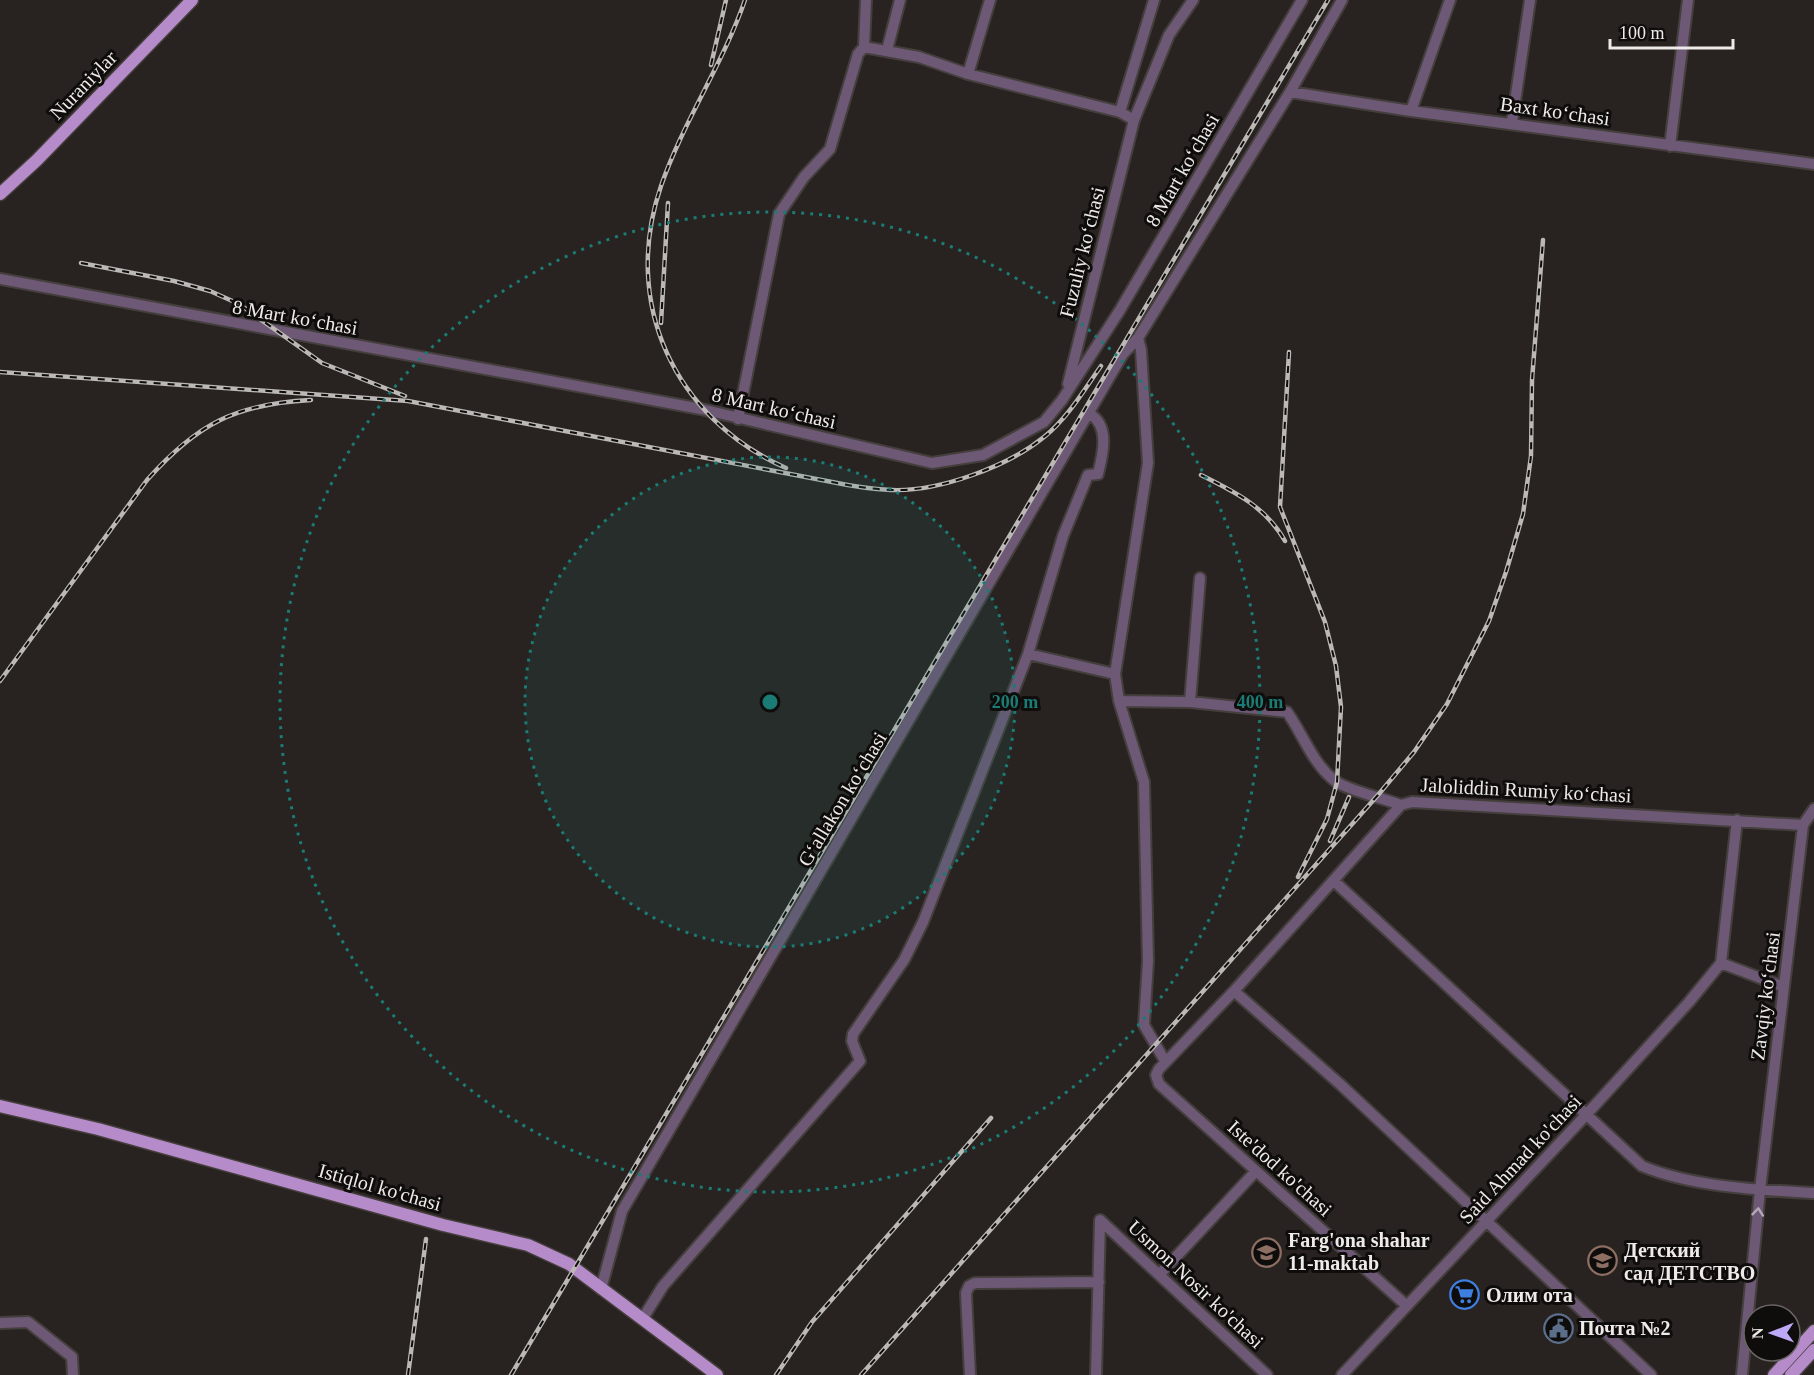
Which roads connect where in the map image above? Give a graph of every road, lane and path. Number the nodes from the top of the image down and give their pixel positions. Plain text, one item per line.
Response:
1 (192, 0) edge
2 (866, 0) edge
3 (900, 0) edge
4 (990, 0) edge
5 (1155, 0) edge
6 (1193, 0) edge
7 (1302, 0) edge
8 (1342, 0) edge
9 (1450, 0) edge
10 (1530, 0) edge
11 (1688, 0) edge
12 (864, 47) junction
13 (887, 50) junction
14 (968, 74) junction
15 (1290, 92) junction
16 (1411, 111) junction
17 (1120, 112) junction
18 (1134, 120) junction
19 (1512, 123) junction
20 (1670, 146) junction
21 (1814, 164) edge
22 (0, 194) edge
23 (0, 279) edge
24 (1138, 338) junction
25 (1065, 393) junction
26 (1090, 414) junction
27 (738, 419) junction
28 (1200, 578) dead end
29 (1028, 654) junction
30 (1115, 674) junction
31 (1119, 701) junction
32 (1190, 702) junction
33 (1401, 805) junction
34 (1814, 809) edge
35 (1737, 820) junction
36 (1803, 825) junction
37 (1334, 881) junction
38 (1721, 963) junction
39 (1784, 987) junction
40 (1234, 991) junction
41 (1165, 1061) junction
42 (1156, 1080) joint
43 (0, 1106) edge
44 (1586, 1115) junction
45 (1256, 1171) junction
46 (1760, 1190) junction
47 (1814, 1193) edge
48 (1487, 1221) junction
49 (1160, 1274) junction
50 (1099, 1282) junction
51 (602, 1289) junction
52 (1407, 1306) junction
53 (643, 1318) junction
54 (0, 1323) edge
55 (1814, 1331) edge
56 (1814, 1350) edge
57 (73, 1375) edge
58 (717, 1375) edge
59 (970, 1375) edge
60 (1096, 1375) edge
61 (1267, 1375) edge
62 (1342, 1375) edge
63 (1651, 1375) edge
64 (1742, 1375) edge
65 (1774, 1375) edge
66 (1791, 1375) edge

1 - 22 main road, Nuraniylar
2 - 12 street
3 - 13 street
4 - 14 street
5 - 17 street
6 - 18 street, Fuzuliy koʻchasi
7 - 25 street, 8 Mart koʻchasi
8 - 15 street, Gʻallakon koʻchasi
9 - 16 street
10 - 19 street
11 - 20 street
12 - 13 street
12 - 27 street
13 - 14 street
14 - 17 street
15 - 16 street, Baxt koʻchasi
15 - 24 street, Gʻallakon koʻchasi
16 - 19 street, Baxt koʻchasi
17 - 18 street
18 - 25 street, Fuzuliy koʻchasi
19 - 20 street, Baxt koʻchasi
20 - 21 street, Baxt koʻchasi
23 - 27 street, 8 Mart koʻchasi
24 - 26 street, Gʻallakon koʻchasi
24 - 30 street
25 - 27 street, 8 Mart koʻchasi
26 - 29 street
26 - 51 street, Gʻallakon koʻchasi
28 - 32 street
29 - 30 street
29 - 53 street
30 - 31 street
31 - 32 street
31 - 41 street
32 - 33 street
33 - 35 street, Jaloliddin Rumiy koʻchasi
33 - 37 street, Jaloliddin Rumiy koʻchasi
34 - 36 street, Zavqiy koʻchasi
35 - 36 street, Jaloliddin Rumiy koʻchasi
35 - 38 street
36 - 39 street, Zavqiy koʻchasi
37 - 40 street, Jaloliddin Rumiy koʻchasi
37 - 44 street
38 - 39 street
38 - 44 street, Said Ahmad ko'chasi
39 - 46 street, Zavqiy koʻchasi
40 - 41 street, Jaloliddin Rumiy koʻchasi
40 - 48 street
41 - 42 street, Jaloliddin Rumiy koʻchasi
42 - 45 street, Iste'dod ko'chasi
43 - 51 main road, Istiqlol ko'chasi
44 - 46 street
44 - 48 street, Said Ahmad ko'chasi
45 - 49 street
45 - 52 street, Iste'dod ko'chasi
46 - 47 street
64 -> 46 street, Zavqiy koʻchasi
48 - 52 street, Said Ahmad ko'chasi
48 - 63 street
49 - 50 street, Usmon Nosir ko'chasi
49 - 61 street, Usmon Nosir ko'chasi
50 - 59 street
50 - 60 street
51 - 53 main road, Istiqlol ko'chasi
52 - 62 street, Said Ahmad ko'chasi
53 - 58 main road, Istiqlol ko'chasi
54 - 57 street
55 - 65 main road
56 - 66 main road

